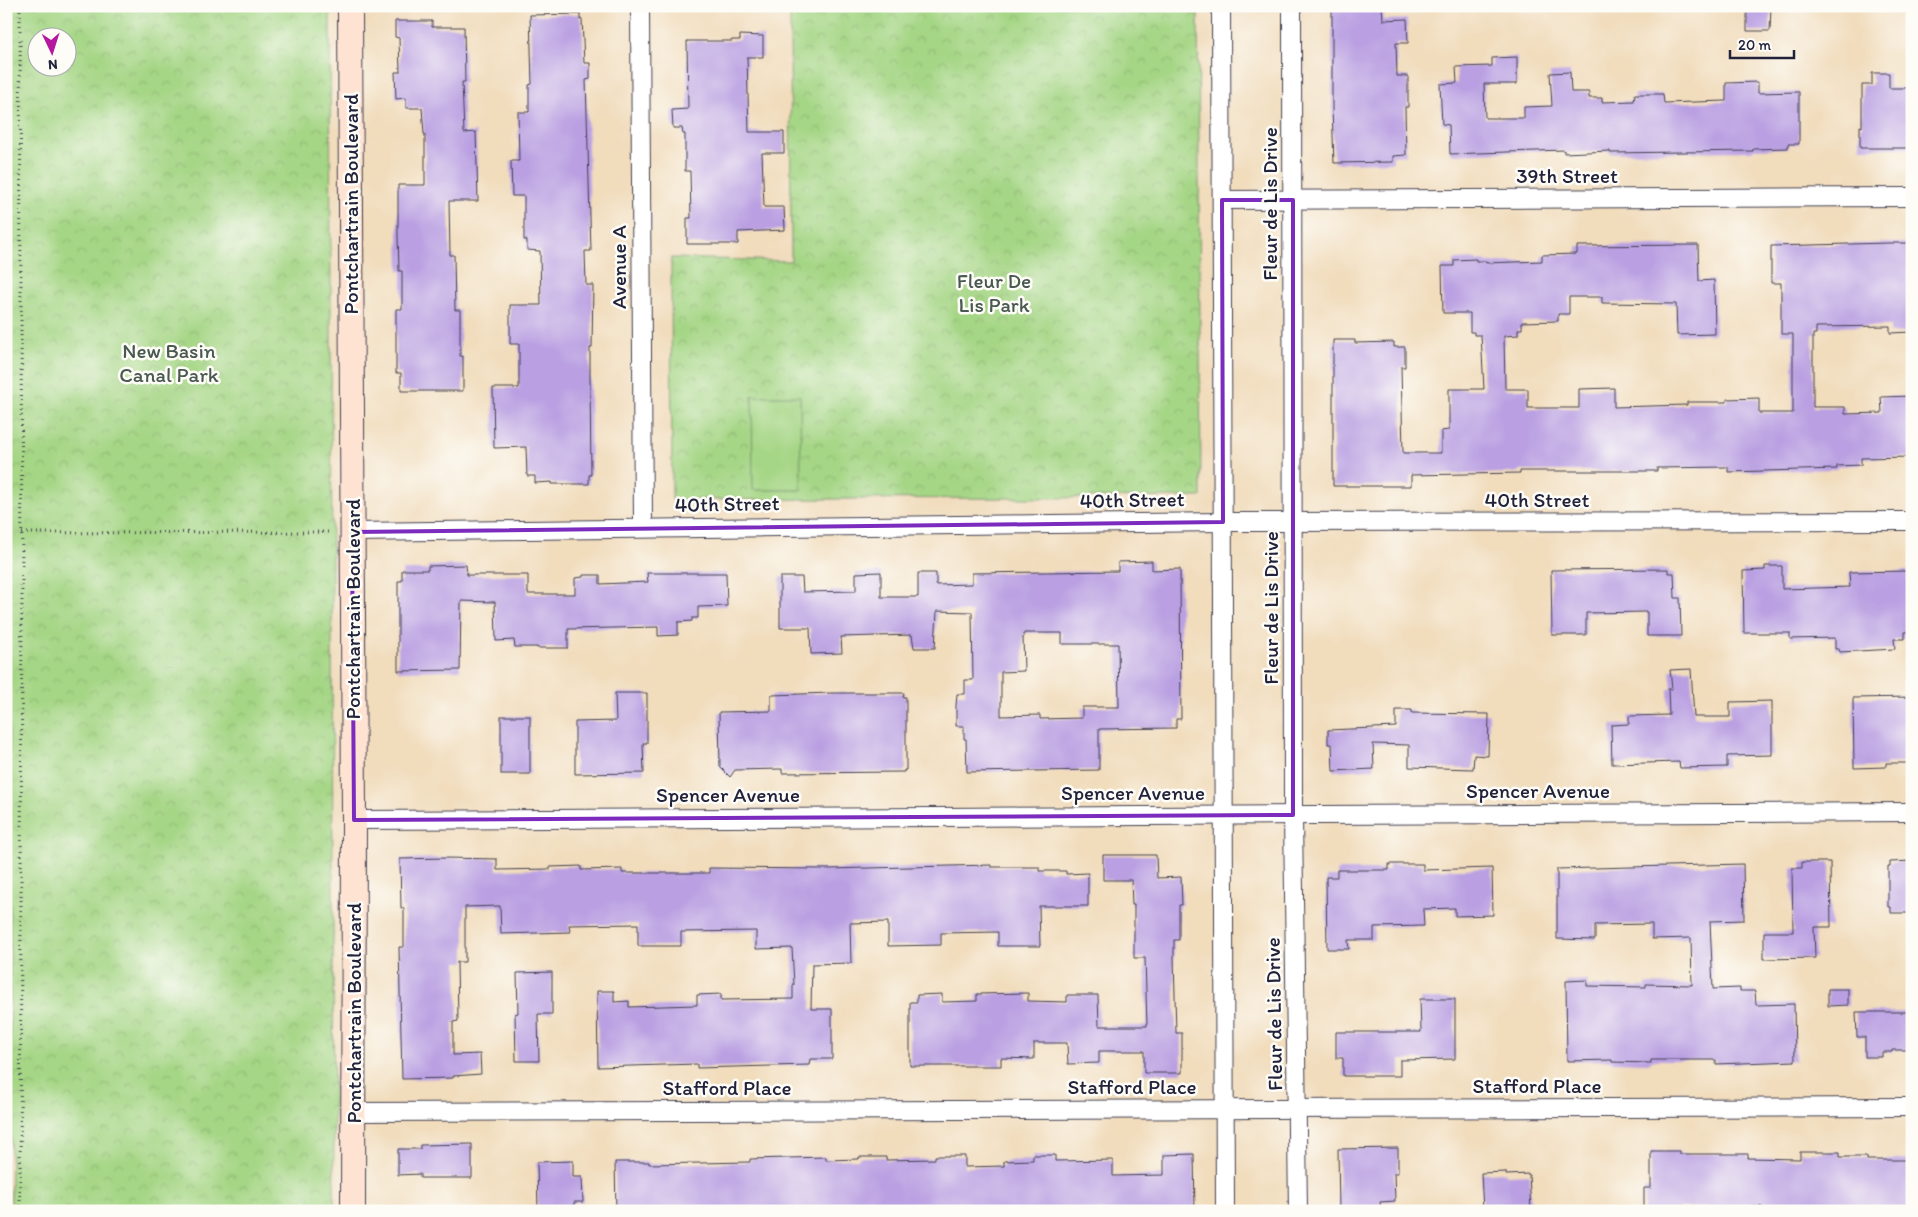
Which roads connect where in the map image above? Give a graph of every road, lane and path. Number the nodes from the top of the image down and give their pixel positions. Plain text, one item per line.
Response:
1 (20, 6) edge
2 (350, 6) edge
3 (640, 6) edge
4 (1221, 6) edge
5 (1292, 6) edge
6 (1912, 197) edge
7 (1222, 200) junction
8 (1293, 200) junction
9 (1912, 521) edge
10 (1223, 522) junction
11 (1294, 523) junction
12 (644, 527) junction
13 (352, 532) junction
14 (22, 534) junction
15 (1912, 812) edge
16 (1224, 815) junction
17 (1293, 815) junction
18 (354, 820) junction
19 (1912, 1108) edge
20 (1225, 1109) junction
21 (1298, 1109) junction
22 (353, 1112) junction
23 (20, 1211) edge
24 (353, 1211) edge
25 (1225, 1211) edge
26 (1298, 1211) edge

1 - 14 path
2 - 13 main road, Pontchartrain Boulevard
3 - 12 street, Avenue A
4 - 7 street
5 - 8 street, Fleur de Lis Drive
6 - 8 street, 39th Street
7 - 8 street, 39th Street
7 - 10 street
8 - 11 street, Fleur de Lis Drive
9 - 11 street, 40th Street
10 - 11 street, 40th Street
10 - 12 street, 40th Street
10 - 16 street
11 - 17 street, Fleur de Lis Drive
12 - 13 street, 40th Street
13 - 14 path
13 - 18 main road, Pontchartrain Boulevard
14 - 23 path
15 - 17 street, Spencer Avenue
16 - 17 street, Spencer Avenue
16 - 18 street, Spencer Avenue
16 - 20 street
17 - 21 street, Fleur de Lis Drive
18 - 22 main road, Pontchartrain Boulevard
19 - 21 street, Stafford Place
20 - 21 street, Stafford Place
20 - 22 street, Stafford Place
20 - 25 street
21 - 26 street, Fleur de Lis Drive
22 - 24 main road, Pontchartrain Boulevard

